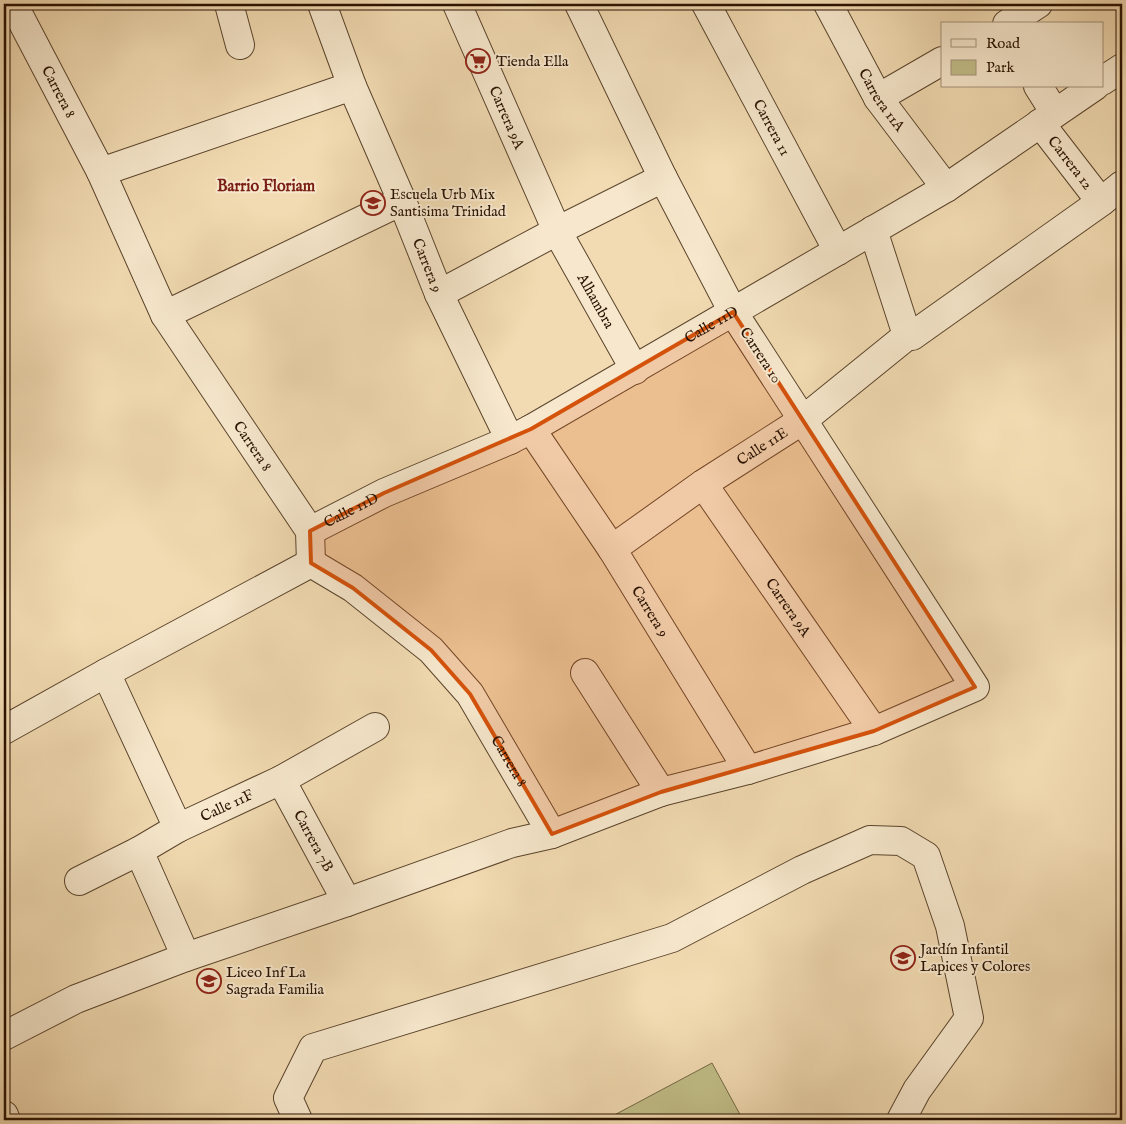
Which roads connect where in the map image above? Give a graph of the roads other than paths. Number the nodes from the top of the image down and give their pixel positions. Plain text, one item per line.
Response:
1 (13, 4) edge
2 (229, 4) edge
3 (322, 4) edge
4 (457, 4) edge
5 (579, 4) edge
6 (706, 4) edge
7 (1038, 4) edge
8 (834, 6) edge
9 (1010, 22) edge
10 (240, 45) dead end
11 (941, 62) edge
12 (1122, 68) edge
13 (1104, 80) edge
14 (352, 86) junction
15 (1039, 88) edge
16 (1092, 88) edge
17 (878, 98) junction
18 (1047, 118) junction
19 (100, 172) junction
20 (663, 178) junction
21 (1122, 185) edge
22 (946, 188) junction
23 (402, 201) junction
24 (1101, 202) junction
25 (873, 230) junction
26 (557, 231) junction
27 (838, 251) junction
28 (439, 294) junction
29 (733, 312) junction
30 (164, 315) junction
31 (907, 333) junction
32 (634, 370) junction
33 (803, 420) junction
34 (521, 434) junction
35 (703, 484) junction
36 (310, 531) junction
37 (612, 549) junction
38 (311, 563) junction
39 (106, 673) junction
40 (585, 673) dead end
41 (374, 727) dead end
42 (4, 730) edge
43 (874, 731) junction
44 (748, 770) junction
45 (281, 780) junction
46 (661, 792) junction
47 (178, 828) junction
48 (552, 834) junction
49 (139, 851) junction
50 (79, 881) dead end
51 (347, 902) junction
52 (186, 957) junction
53 (4, 1036) edge
54 (4, 1115) edge
55 (6, 1120) edge
56 (298, 1120) edge
57 (901, 1120) edge

1 - 19 street, Carrera 8
2 - 10 street
3 - 14 street, Carrera 9
4 - 26 street, Carrera 9A
5 - 20 street, Carrera 10
6 - 27 street, Carrera 11
7 - 9 street
8 - 17 street, Carrera 11A
11 - 17 street
12 - 13 street
14 - 19 street
14 - 23 street, Carrera 9
15 - 18 street, Carrera 12
16 - 18 street, Calle 11D
17 - 22 street, Carrera 11A
18 - 22 street, Calle 11D
18 - 24 street, Carrera 12
19 - 30 street, Carrera 8
20 - 26 street
20 - 29 street, Carrera 10
21 - 24 street, Calle 11E
22 - 25 street, Calle 11D
23 - 28 street, Carrera 9
23 - 30 street
24 - 31 street, Calle 11E
25 - 27 street, Calle 11D
25 - 31 street
26 - 28 street
26 - 32 street, Alhambra
27 - 29 street, Calle 11D
28 - 34 street, Carrera 9
29 - 32 street, Calle 11D
29 - 33 street, Carrera 10
30 - 36 street, Carrera 8
31 - 33 street, Calle 11E
32 - 34 street, Calle 11D
33 - 35 street, Calle 11E
33 - 43 street, Carrera 10
34 - 36 street, Calle 11D
34 - 37 street, Carrera 9
35 - 37 street, Calle 11E
35 - 43 street, Carrera 9A
36 - 38 street
37 - 44 street, Carrera 9
38 - 39 street
38 - 48 street, Carrera 8
39 - 42 street
39 - 47 street
40 - 46 street
41 - 45 street, Calle 11F
43 - 44 street
44 - 46 street
45 - 47 street, Calle 11F
45 - 51 street, Carrera 7B
46 - 48 street
47 - 49 street, Calle 11F
48 - 51 street
49 - 50 street, Calle 11F
49 - 52 street
51 - 52 street
52 - 53 street
54 - 55 street
56 - 57 street

